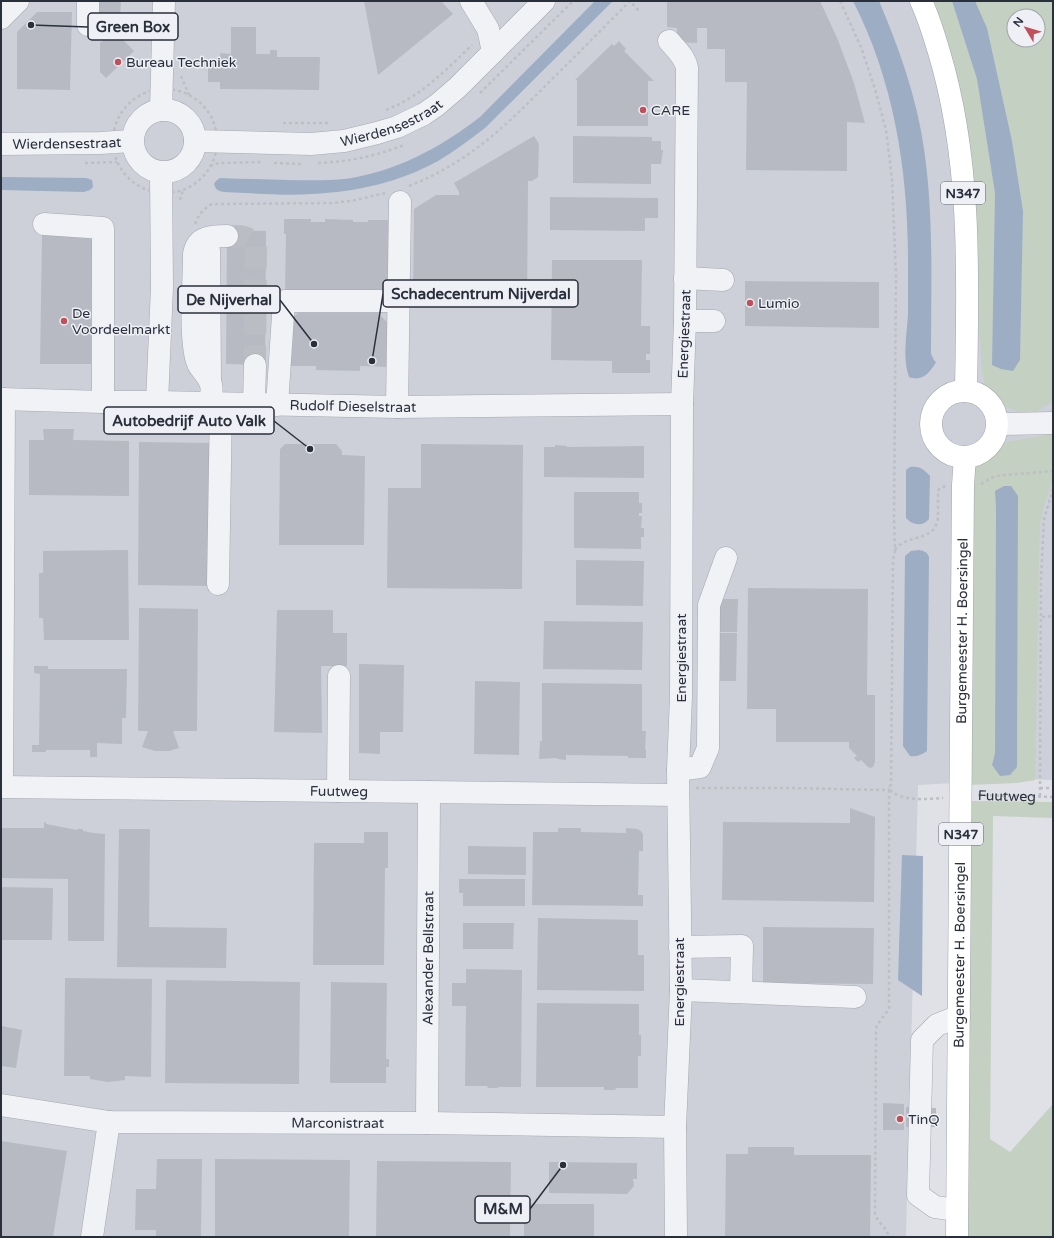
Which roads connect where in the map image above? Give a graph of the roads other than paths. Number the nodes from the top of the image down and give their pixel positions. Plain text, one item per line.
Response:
1 (18, 1) edge
2 (88, 1) edge
3 (164, 1) edge
4 (471, 1) edge
5 (544, 1) edge
6 (921, 1) edge
7 (1, 18) edge
8 (164, 26) junction
9 (669, 41) dead end
10 (493, 52) junction
11 (162, 100) junction
12 (195, 141) junction
13 (122, 142) junction
14 (1, 144) edge
15 (161, 183) junction
16 (397, 194) road end
17 (44, 224) dead end
18 (227, 236) tunnel mouth
19 (209, 251) dead end
20 (685, 278) junction
21 (723, 280) dead end
22 (399, 301) junction
23 (685, 321) junction
24 (714, 321) dead end
25 (255, 365) tunnel mouth
26 (210, 382) junction
27 (966, 390) junction
28 (3, 399) edge
29 (103, 402) junction
30 (157, 402) junction
31 (215, 404) junction
32 (254, 404) junction
33 (682, 404) junction
34 (278, 405) junction
35 (397, 407) junction
36 (1053, 423) edge
37 (998, 424) junction
38 (965, 457) junction
39 (726, 558) dead end
40 (218, 584) dead end
41 (339, 676) dead end
42 (678, 785) junction
43 (2, 787) edge
44 (338, 791) junction
45 (429, 792) junction
46 (680, 947) junction
47 (681, 990) junction
48 (740, 992) junction
49 (855, 996) dead end
50 (959, 1016) junction
51 (1, 1105) edge
52 (109, 1122) junction
53 (427, 1123) junction
54 (675, 1127) junction
55 (957, 1210) junction
56 (92, 1237) edge
57 (676, 1237) edge
58 (957, 1237) edge

1 - 7 street
2 - 8 street
3 - 8 street
4 - 10 street
5 - 10 street, Wierdensestraat
6 - 27 main road, N347
8 - 11 street
9 - 20 street, Energiestraat
10 - 12 street, Wierdensestraat
11 - 12 street
11 - 13 street
12 - 15 street
13 - 14 street, Wierdensestraat
13 - 15 street
15 - 30 street
16 - 22 street
17 - 29 street
18 - 26 street
19 - 26 street
20 - 21 street
20 - 23 street, Energiestraat
22 - 34 street
22 - 35 street
23 - 24 street
23 - 33 street, Energiestraat
25 - 32 street
26 - 31 street
27 - 37 main road
27 - 38 main road
28 - 29 street, Rudolf Dieselstraat
28 - 43 street
29 - 30 street, Rudolf Dieselstraat
30 - 31 street, Rudolf Dieselstraat
31 - 32 street, Rudolf Dieselstraat
31 - 40 street
32 - 34 street, Rudolf Dieselstraat
33 - 35 street, Rudolf Dieselstraat
33 - 42 street, Energiestraat
34 - 35 street, Rudolf Dieselstraat
36 - 37 street
37 - 38 main road
38 - 50 main road, Burgemeester H. Boersingel / N347
39 - 42 street, Fuutweg
41 - 44 street
42 - 45 street, Fuutweg
42 - 46 street, Energiestraat
43 - 44 street, Fuutweg
44 - 45 street, Fuutweg
45 - 53 street, Alexander Bellstraat
46 - 47 street, Energiestraat
46 - 48 street
47 - 48 street
47 - 54 street, Energiestraat
48 - 49 street
50 - 55 main road, Burgemeester H. Boersingel / N347
50 - 55 street
51 - 52 street, Marconistraat
52 - 53 street, Marconistraat
52 - 56 street
53 - 54 street, Marconistraat
54 - 57 street, Energiestraat
55 - 58 main road, Burgemeester H. Boersingel / N347

